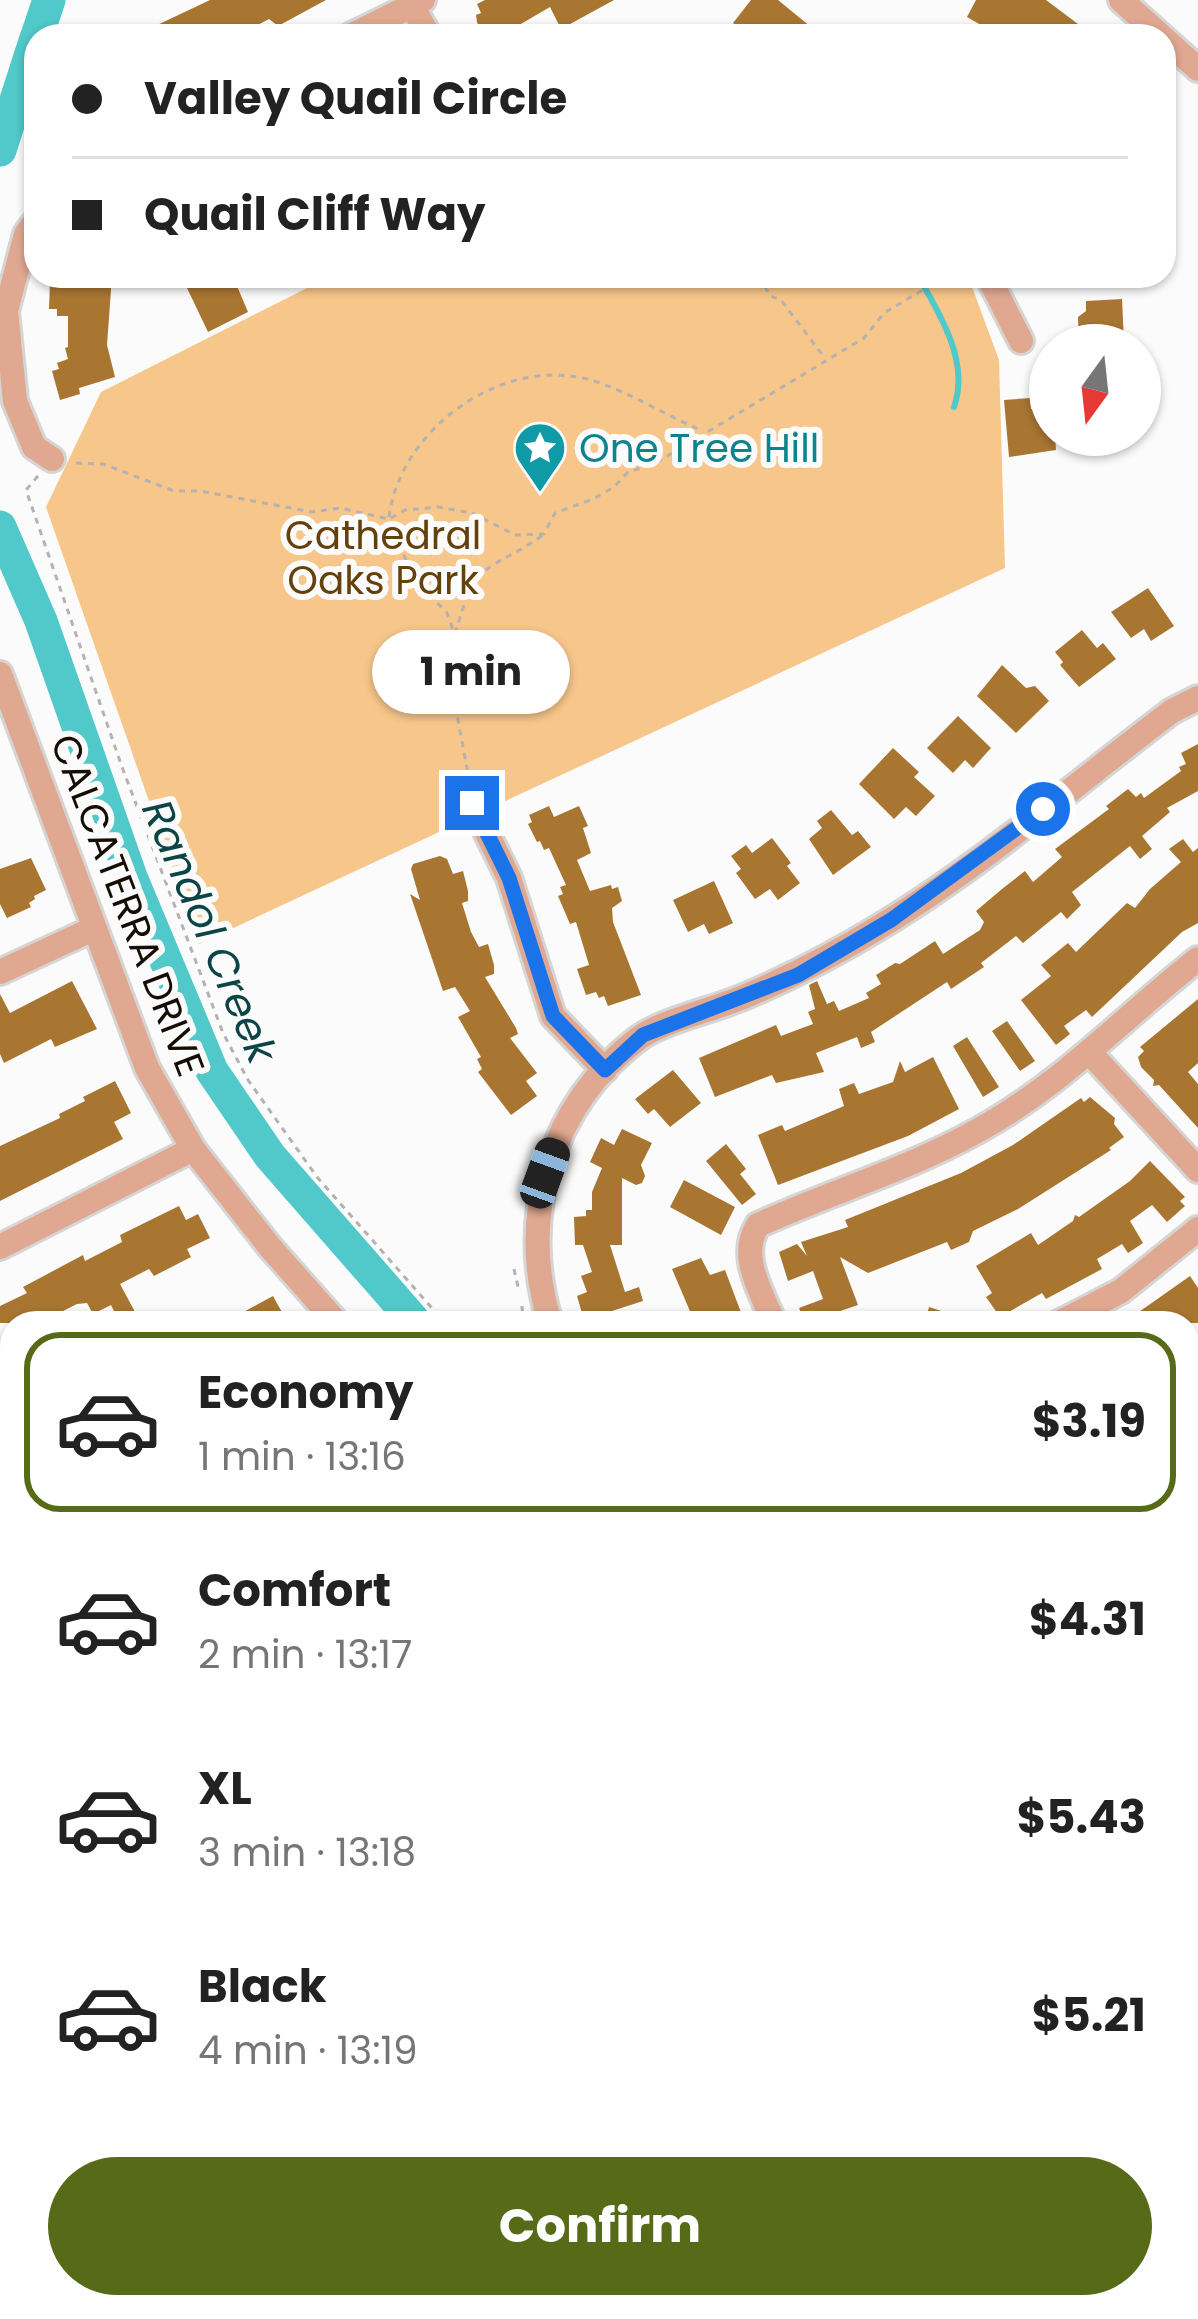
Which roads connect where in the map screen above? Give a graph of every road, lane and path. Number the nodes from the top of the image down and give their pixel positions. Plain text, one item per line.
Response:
1 (1121, 0) edge
2 (418, 3) edge
3 (375, 24) edge
4 (1146, 24) edge
5 (24, 242) edge
6 (766, 288) edge
7 (924, 288) edge
8 (994, 288) edge
9 (1021, 341) dead end
10 (825, 358) junction
11 (706, 432) junction
12 (52, 460) junction
13 (389, 519) junction
14 (544, 534) junction
15 (454, 635) junction
16 (3, 690) edge
17 (1198, 698) edge
18 (472, 803) joint
19 (94, 928) junction
20 (1198, 958) edge
21 (0, 972) edge
22 (1090, 1054) junction
23 (605, 1070) junction
24 (193, 1149) junction
25 (1198, 1170) edge
26 (1198, 1229) edge
27 (0, 1246) edge
28 (514, 1269) dead end
29 (326, 1311) edge
30 (434, 1311) edge
31 (522, 1311) edge
32 (547, 1311) edge
33 (769, 1311) edge
34 (1083, 1311) edge

1 - 4 street
2 - 3 street
5 - 12 street
6 - 10 path
7 - 10 path
8 - 9 street
10 - 11 path
11 - 13 path
11 - 14 path
12 - 13 path
12 - 30 path
13 - 14 path
13 - 15 path
14 - 15 path
15 - 18 path
16 - 19 street, CALCATERRA DRIVE
17 - 23 street
18 - 23 street
19 - 21 street
19 - 24 street, CALCATERRA DRIVE
20 - 22 street
22 - 25 street
22 - 33 street
23 - 32 street
24 - 27 street
24 - 29 street, CALCATERRA DRIVE
26 - 34 street
28 - 31 path

